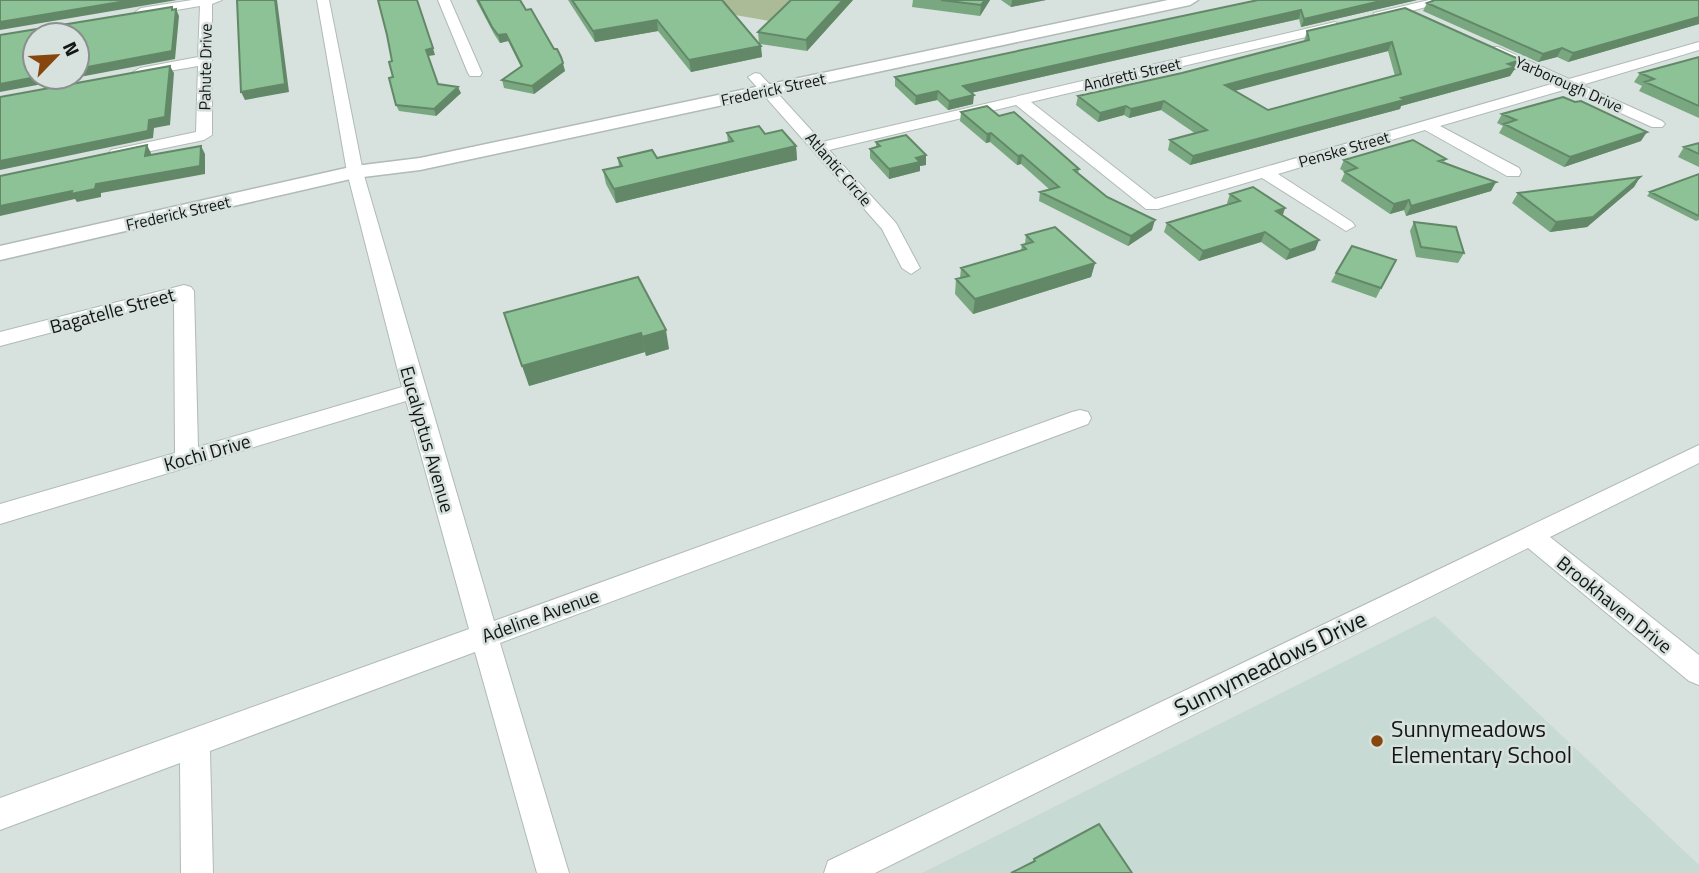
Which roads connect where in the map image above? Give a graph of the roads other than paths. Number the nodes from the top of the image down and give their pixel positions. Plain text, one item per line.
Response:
1 (323, 0) edge
2 (444, 0) edge
3 (1131, 0) edge
4 (1190, 0) edge
5 (1445, 0) edge
6 (209, 1) edge
7 (1404, 10) junction
8 (124, 15) edge
9 (1429, 21) edge
10 (1480, 44) edge
11 (906, 46) junction
12 (1697, 48) edge
13 (205, 60) junction
14 (475, 73) dead end
15 (123, 75) edge
16 (838, 75) junction
17 (761, 84) junction
18 (1569, 84) junction
19 (1019, 100) junction
20 (620, 104) junction
21 (1657, 124) dead end
22 (1427, 125) junction
23 (204, 135) joint
24 (536, 139) junction
25 (820, 147) junction
26 (95, 158) edge
27 (355, 172) junction
28 (1265, 172) junction
29 (1513, 172) dead end
30 (1346, 226) dead end
31 (0, 253) edge
32 (911, 268) dead end
33 (0, 339) edge
34 (414, 391) junction
35 (1080, 418) dead end
36 (1699, 453) edge
37 (187, 458) junction
38 (0, 514) edge
39 (1530, 536) junction
40 (484, 635) junction
41 (1699, 673) edge
42 (195, 741) junction
43 (0, 814) edge
44 (197, 873) edge
45 (553, 873) edge
46 (840, 873) edge

1 - 27 street, Eucalyptus Avenue
2 - 14 street
3 - 11 main road, Frederick Street
4 - 16 main road, Frederick Street
5 - 7 street, Andretti Street
6 - 8 street
6 - 13 street, Pahute Drive
7 - 9 street
7 - 19 street, Andretti Street
10 - 18 street, Yarborough Drive
11 - 16 main road
11 - 17 main road, Frederick Street
12 - 18 street, Penske Street
13 - 15 street
13 - 23 street, Pahute Drive
16 - 17 main road, Frederick Street
17 - 20 main road, Frederick Street
17 - 24 main road, Frederick Street
17 - 25 street, Atlantic Circle
18 - 21 street, Yarborough Drive
18 - 22 street, Penske Street
19 - 25 street, Andretti Street
19 - 28 street, Penske Street
20 - 24 main road
20 - 27 main road, Frederick Street
22 - 28 street, Penske Street
22 - 29 street
23 - 26 street
24 - 27 main road, Frederick Street
25 - 32 street, Atlantic Circle
27 - 31 main road, Frederick Street
27 - 34 street, Eucalyptus Avenue
28 - 30 street
33 - 37 street, Bagatelle Street
34 - 37 street, Kochi Drive
34 - 40 street, Eucalyptus Avenue
35 - 40 street, Adeline Avenue
36 - 39 street, Sunnymeadows Drive
37 - 38 street, Kochi Drive
39 - 41 street, Brookhaven Drive
39 - 46 street, Sunnymeadows Drive
40 - 42 street, Adeline Avenue
40 - 45 street, Eucalyptus Avenue
42 - 43 street, Adeline Avenue
42 - 44 street

